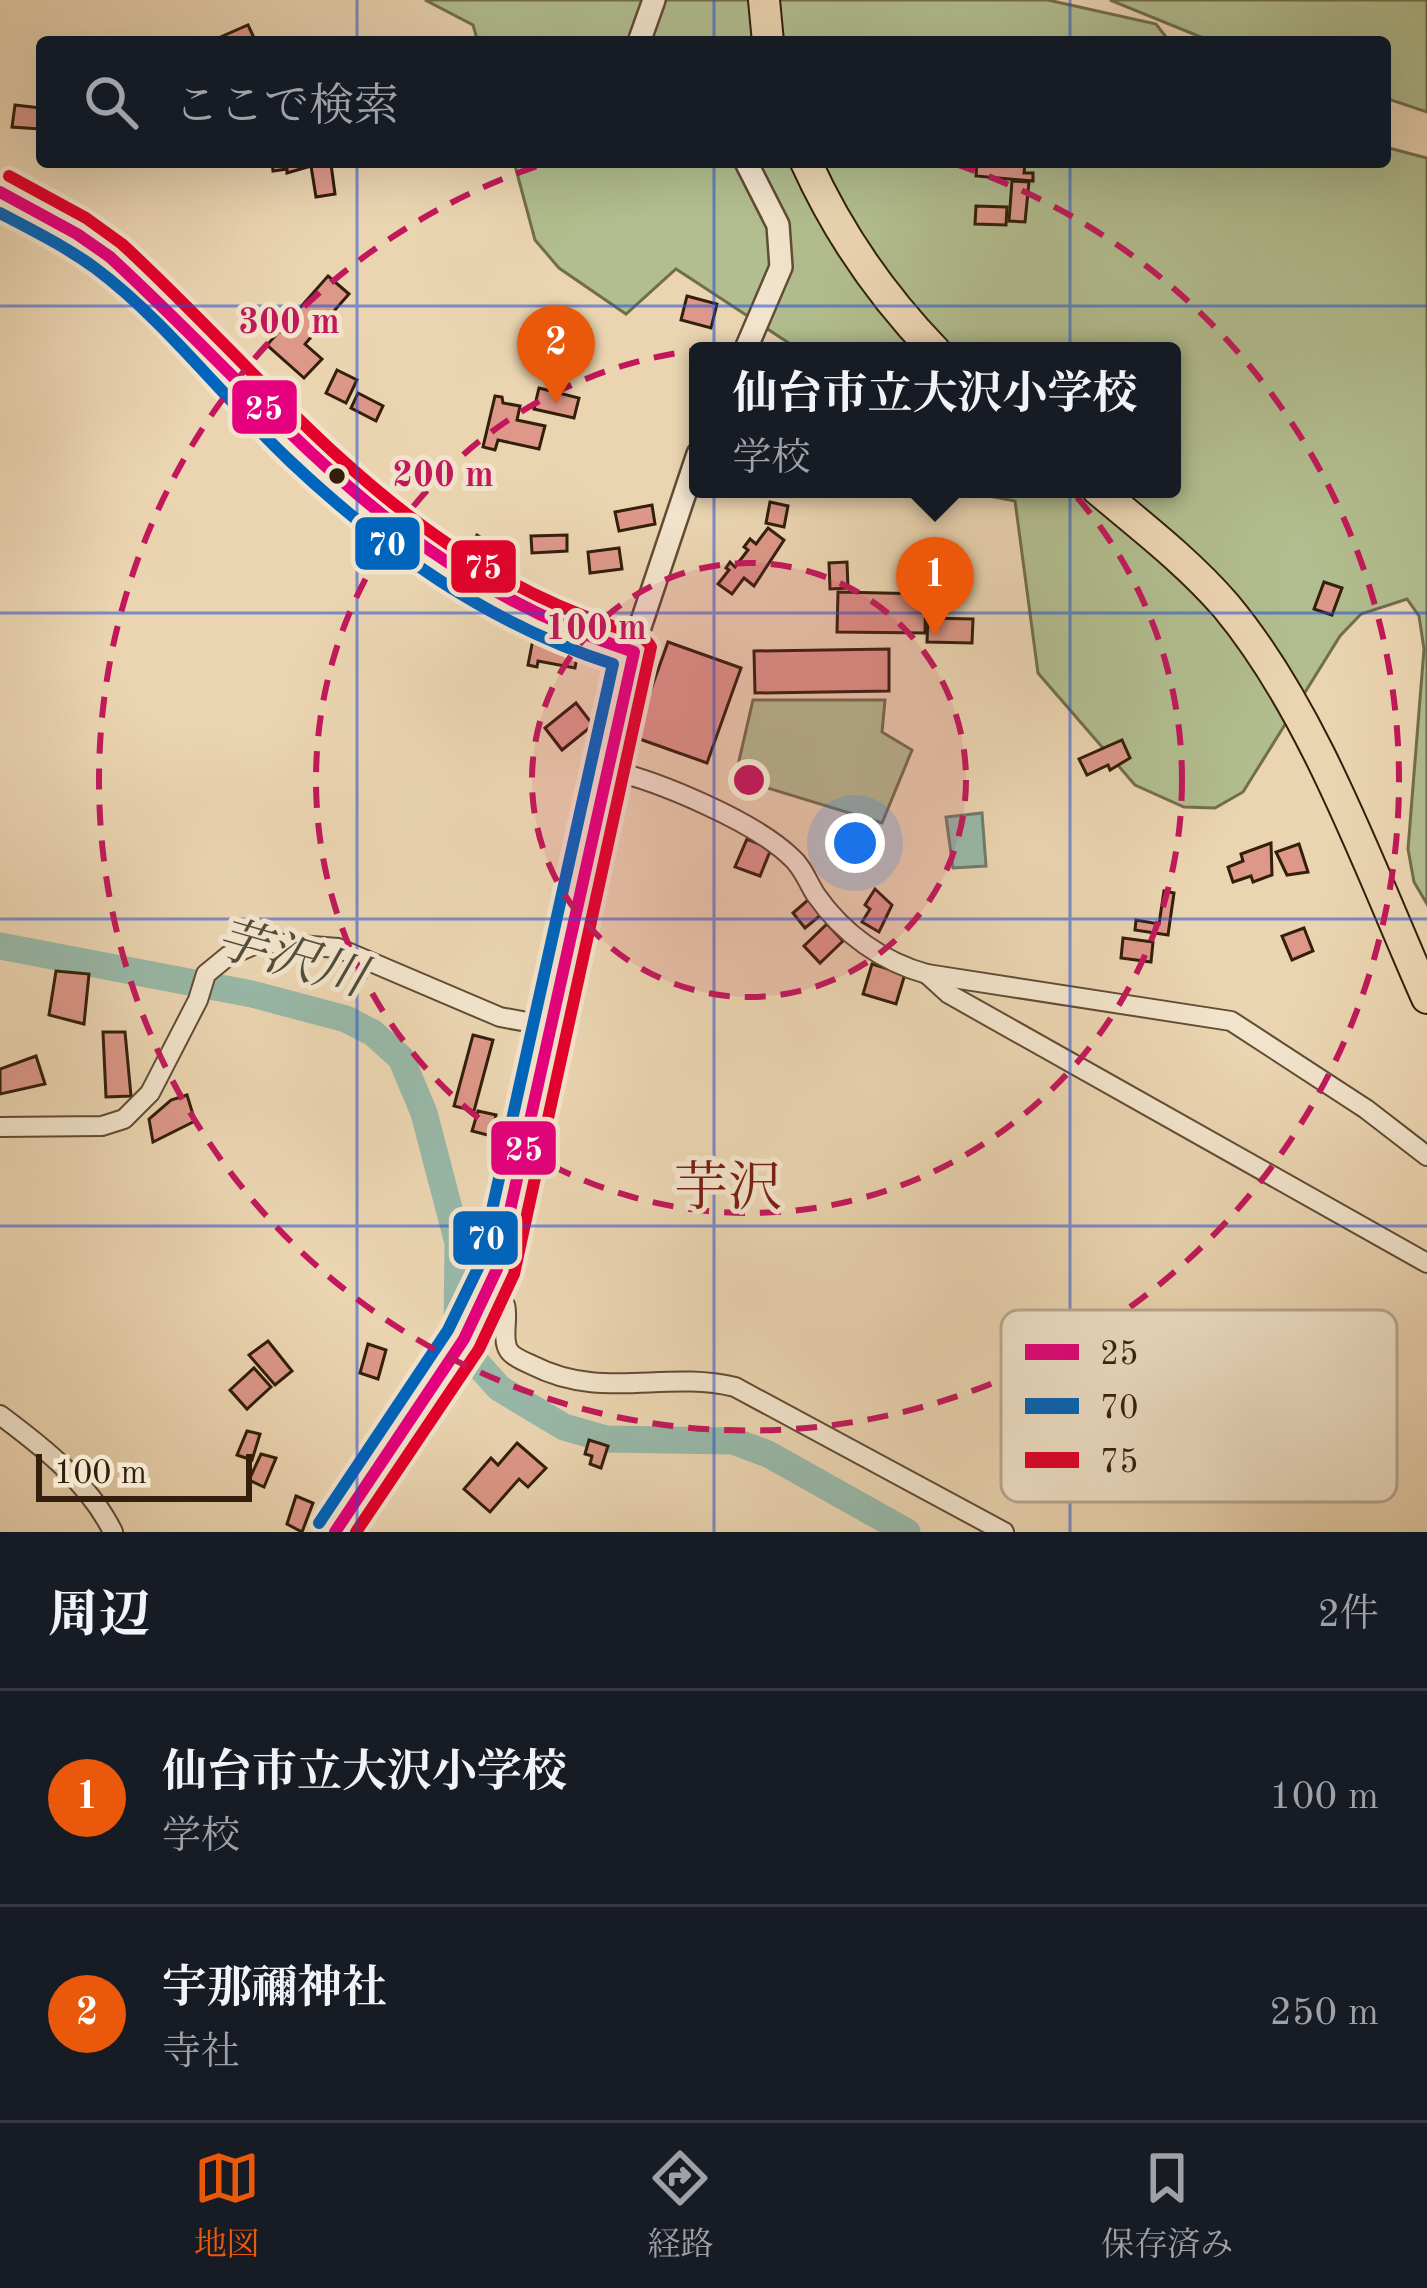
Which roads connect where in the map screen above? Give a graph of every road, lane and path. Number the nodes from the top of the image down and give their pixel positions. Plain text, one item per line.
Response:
1 (654, 0) edge
2 (764, 0) edge
3 (641, 36) edge
4 (767, 36) edge
5 (749, 168) edge
6 (809, 168) edge
7 (0, 192) edge
8 (749, 342) edge
9 (926, 342) edge
10 (689, 482) edge
11 (1107, 498) edge
12 (634, 652) junction
13 (609, 770) junction
14 (927, 974) junction
15 (1427, 998) edge
16 (549, 1026) junction
17 (0, 1127) edge
18 (1427, 1156) edge
19 (1427, 1263) edge
20 (487, 1298) junction
21 (0, 1415) edge
22 (113, 1532) edge
23 (335, 1532) edge
24 (1004, 1532) edge

1 - 3 street
2 - 4 highway
5 - 8 street
6 - 9 highway
7 - 12 street
10 - 12 street
11 - 15 highway
12 - 13 street
13 - 14 street
13 - 16 street
14 - 18 street
14 - 19 street
16 - 17 street
16 - 20 street
20 - 23 street
20 - 24 street
21 - 22 street

